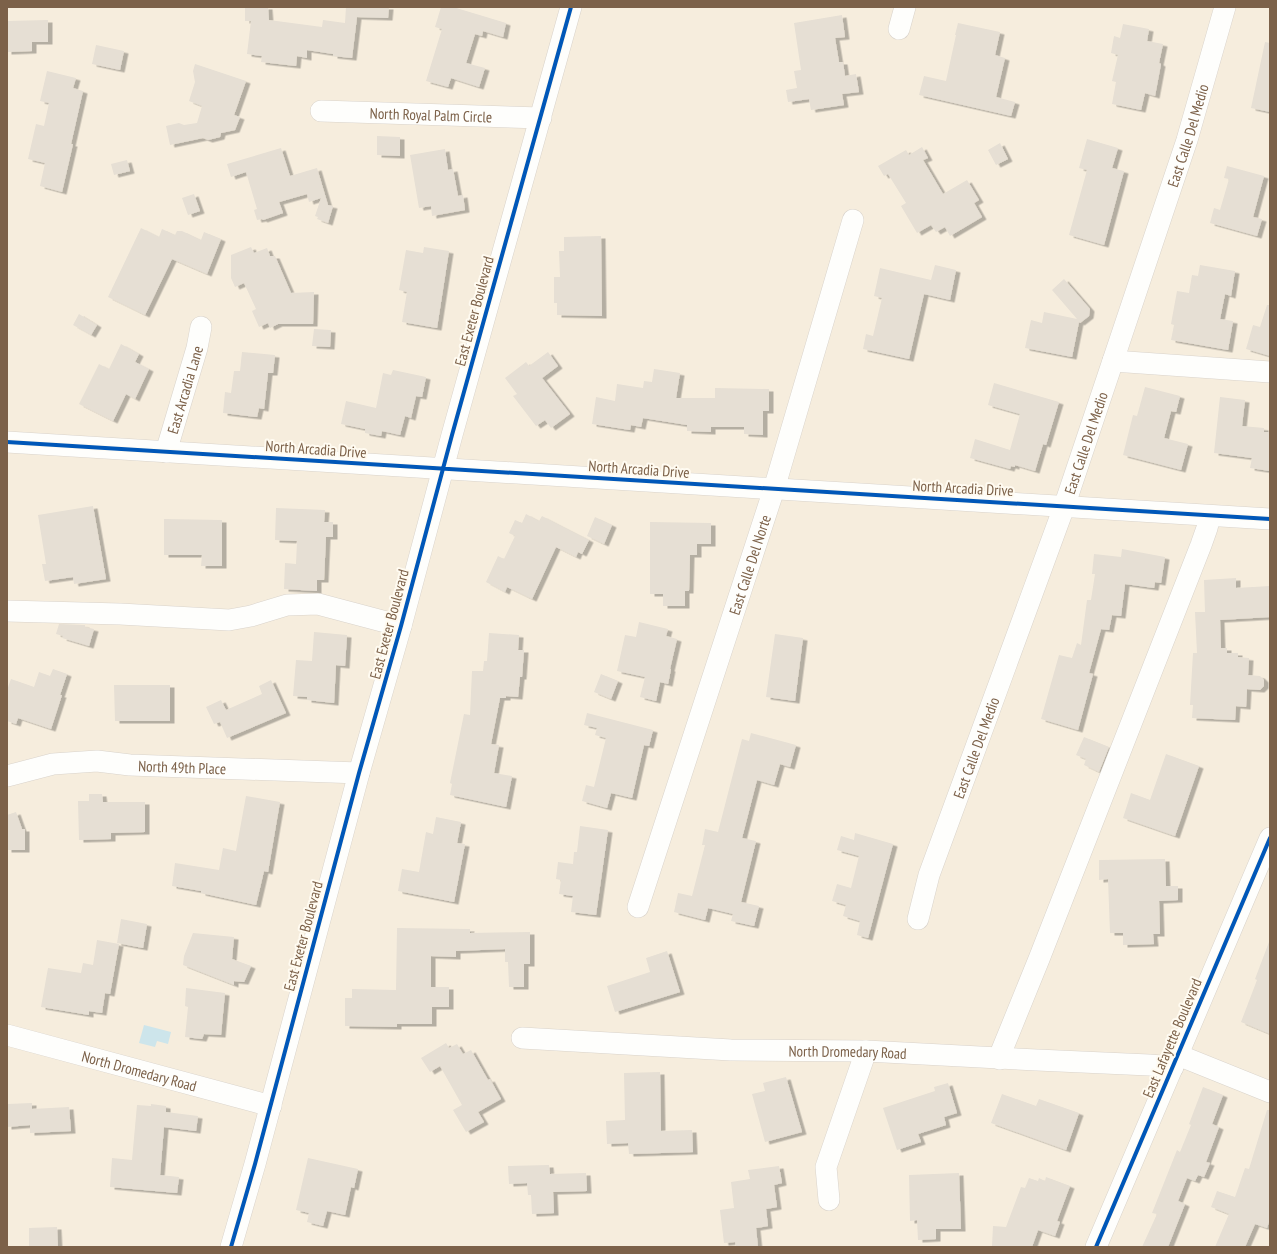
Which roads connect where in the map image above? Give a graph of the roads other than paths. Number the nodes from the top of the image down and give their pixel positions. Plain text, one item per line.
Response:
1 (571, 7) edge
2 (905, 7) edge
3 (1225, 7) edge
4 (899, 29) dead end
5 (321, 111) dead end
6 (541, 118) junction
7 (852, 220) dead end
8 (201, 327) dead end
9 (1113, 361) junction
10 (1270, 372) edge
11 (7, 442) edge
12 (166, 452) junction
13 (443, 469) junction
14 (774, 489) junction
15 (1064, 506) junction
16 (1210, 516) junction
17 (1270, 519) edge
18 (7, 611) edge
19 (401, 626) junction
20 (359, 773) junction
21 (7, 776) edge
22 (1270, 838) edge
23 (638, 907) dead end
24 (918, 919) dead end
25 (7, 1035) edge
26 (522, 1038) dead end
27 (866, 1051) junction
28 (1000, 1059) junction
29 (1176, 1061) junction
30 (1268, 1087) edge
31 (271, 1106) junction
32 (829, 1200) dead end
33 (231, 1247) edge
34 (1096, 1247) edge

1 - 6 street, East Exeter Boulevard
2 - 4 street
3 - 9 street, East Calle Del Medio
5 - 6 street, North Royal Palm Circle
6 - 13 street, East Exeter Boulevard
7 - 14 street, East Calle Del Norte
8 - 12 street, East Arcadia Lane
9 - 10 street
9 - 15 street, East Calle Del Medio
11 - 12 street, North Arcadia Drive
12 - 13 street, North Arcadia Drive
13 - 14 street, North Arcadia Drive
13 - 19 street, East Exeter Boulevard
14 - 15 street, North Arcadia Drive
14 - 23 street, East Calle Del Norte
15 - 16 street, North Arcadia Drive
15 - 24 street, East Calle Del Medio
16 - 17 street, North Arcadia Drive
16 - 28 street
18 - 19 street
19 - 20 street, East Exeter Boulevard
20 - 21 street, North 49th Place
20 - 31 street, East Exeter Boulevard
22 - 29 street, East Lafayette Boulevard
25 - 31 street, North Dromedary Road
26 - 27 street, North Dromedary Road
27 - 28 street, North Dromedary Road
27 - 32 street
28 - 29 street, North Dromedary Road
29 - 30 street, North Dromedary Road
29 - 34 street, East Lafayette Boulevard
31 - 33 street, East Exeter Boulevard

